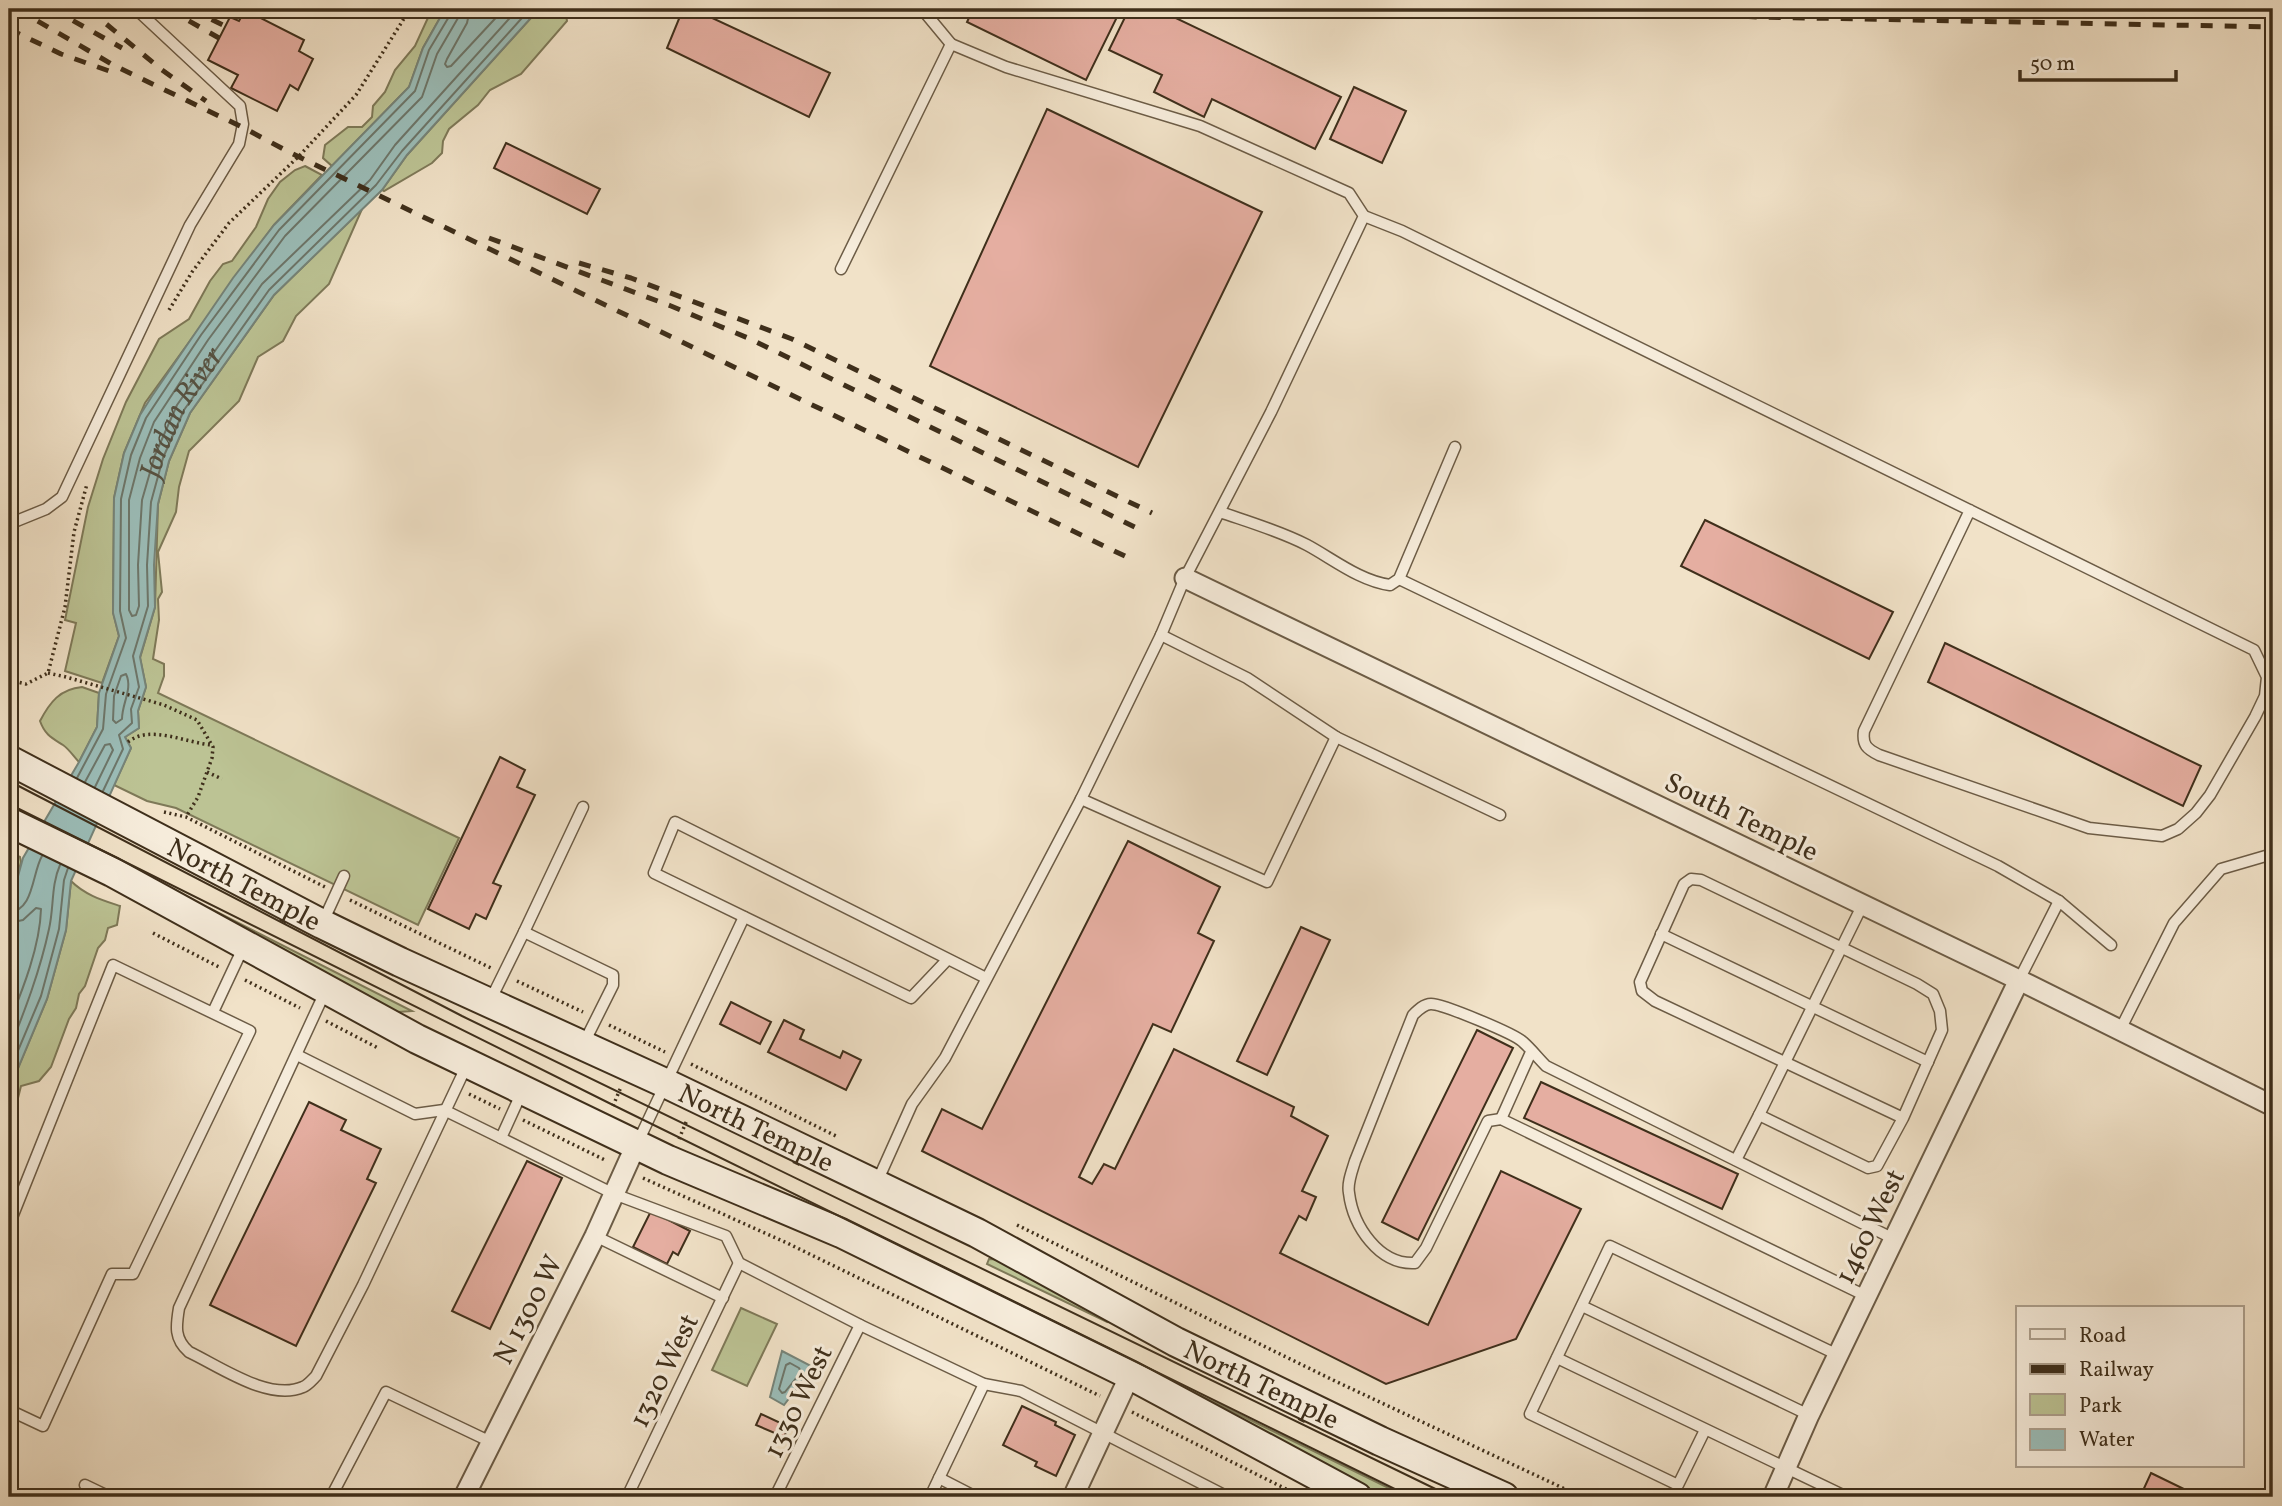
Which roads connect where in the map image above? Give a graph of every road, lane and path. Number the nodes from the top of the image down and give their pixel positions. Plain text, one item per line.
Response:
1 (136, 9) edge
2 (410, 9) edge
3 (922, 9) edge
4 (951, 44) junction
5 (1364, 216) junction
6 (841, 269) dead end
7 (166, 316) dead end
8 (1455, 447) dead end
9 (89, 477) dead end
10 (1970, 510) junction
11 (1220, 512) junction
12 (9, 524) edge
13 (1185, 579) junction
14 (1399, 579) junction
15 (1161, 635) junction
16 (48, 673) junction
17 (9, 680) edge
18 (1336, 737) junction
19 (128, 742) dead end
20 (212, 745) junction
21 (9, 760) edge
22 (207, 772) junction
23 (222, 779) dead end
24 (1081, 799) junction
25 (583, 807) dead end
26 (1500, 815) dead end
27 (9, 822) edge
28 (2273, 856) edge
29 (344, 877) dead end
30 (336, 893) junction
31 (2059, 901) junction
32 (1862, 905) junction
33 (744, 917) junction
34 (322, 924) junction
35 (524, 932) junction
36 (1661, 934) junction
37 (245, 945) junction
38 (2111, 945) dead end
39 (1841, 949) junction
40 (948, 959) junction
41 (503, 974) junction
42 (986, 978) junction
43 (2019, 980) junction
44 (327, 989) junction
45 (490, 1003) junction
46 (1812, 1007) junction
47 (213, 1012) junction
48 (596, 1018) junction
49 (2120, 1030) junction
50 (583, 1045) junction
51 (1531, 1052) junction
52 (297, 1055) junction
53 (1785, 1062) junction
54 (1928, 1062) junction
55 (467, 1063) junction
56 (631, 1067) junction
57 (699, 1068) dead end
58 (665, 1083) junction
59 (523, 1090) junction
60 (698, 1098) junction
61 (2273, 1106) edge
62 (444, 1110) junction
63 (1759, 1115) junction
64 (1903, 1118) junction
65 (1501, 1119) junction
66 (602, 1128) junction
67 (501, 1138) junction
68 (839, 1138) dead end
69 (636, 1145) junction
70 (668, 1160) junction
71 (1736, 1160) junction
72 (875, 1185) junction
73 (614, 1194) junction
74 (1011, 1222) dead end
75 (9, 1225) edge
76 (595, 1236) junction
77 (1894, 1239) junction
78 (739, 1263) junction
79 (1867, 1296) junction
80 (723, 1298) junction
81 (1582, 1306) junction
82 (860, 1325) junction
83 (1838, 1355) junction
84 (1557, 1358) junction
85 (1130, 1375) junction
86 (984, 1384) junction
87 (1116, 1404) junction
88 (9, 1410) edge
89 (1809, 1415) junction
90 (1705, 1430) junction
91 (1102, 1434) junction
92 (491, 1442) junction
93 (1786, 1469) junction
94 (939, 1478) junction
95 (85, 1485) dead end
96 (110, 1497) edge
97 (331, 1497) edge
98 (464, 1497) edge
99 (626, 1497) edge
100 (775, 1497) edge
101 (930, 1497) edge
102 (976, 1497) edge
103 (1073, 1497) edge
104 (1228, 1497) edge
105 (1303, 1497) edge
106 (1357, 1497) edge
107 (1504, 1497) edge
108 (1582, 1497) edge
109 (1773, 1497) edge
110 (1847, 1497) edge

1 - 12 lane
2 - 7 path
3 - 4 lane
4 - 5 lane
4 - 6 lane
5 - 10 lane
5 - 11 lane
8 - 14 lane
9 - 16 path
10 - 10 lane
11 - 13 lane
11 - 14 lane
13 - 15 lane
13 - 32 street, South Temple
14 - 31 lane
15 - 18 lane
15 - 24 lane
16 - 17 path
16 - 20 path
18 - 24 lane
18 - 26 lane
19 - 20 path
20 - 22 path
21 - 34 main road, North Temple
22 - 23 path
22 - 30 path
24 - 42 lane
25 - 35 lane
27 - 37 main road, North Temple
28 - 49 lane
29 - 30 lane
30 - 34 lane
30 - 41 path
31 - 38 lane
31 - 43 lane
32 - 39 lane
32 - 43 street, South Temple
33 - 40 lane
33 - 40 lane
33 - 58 lane
34 - 45 main road, North Temple
35 - 41 lane
35 - 48 lane
36 - 39 lane
36 - 46 lane
36 - 53 lane
37 - 44 main road, North Temple
37 - 47 lane
39 - 46 lane
39 - 54 lane
40 - 42 lane
41 - 45 lane
41 - 48 path
42 - 72 lane
43 - 49 street, South Temple
43 - 77 street, 1460 West
44 - 52 lane
44 - 55 main road, North Temple
45 - 50 main road, North Temple
46 - 53 lane
46 - 54 lane
47 - 75 lane
47 - 88 lane
48 - 50 lane
48 - 56 path
49 - 61 street, South Temple
50 - 56 main road, North Temple
51 - 65 lane
51 - 65 lane
51 - 71 lane
52 - 62 lane
52 - 62 lane
53 - 63 lane
53 - 64 lane
54 - 64 lane
55 - 59 main road, North Temple
55 - 62 lane
56 - 58 main road, North Temple
56 - 66 path
57 - 68 path
58 - 60 main road, North Temple
58 - 69 lane
59 - 66 main road, North Temple
59 - 67 lane
60 - 70 path
60 - 72 main road, North Temple
62 - 67 lane
63 - 64 lane
63 - 71 lane
65 - 79 lane
66 - 69 main road, North Temple
67 - 73 lane
69 - 70 main road, North Temple
69 - 73 street, N 1300 W
70 - 85 main road, North Temple
70 - 87 path
71 - 77 lane
72 - 107 main road, North Temple
73 - 76 street, N 1300 W
73 - 78 lane
74 - 108 path
76 - 80 lane
76 - 92 street, N 1300 W
77 - 79 street, 1460 West
78 - 80 lane, 1320 West
78 - 82 lane
79 - 83 street, 1460 West
80 - 99 lane, 1320 West
81 - 83 lane
81 - 84 lane
81 - 89 lane
82 - 86 lane
82 - 100 lane, 1330 West
83 - 89 street, 1460 West
84 - 90 lane
84 - 90 lane
85 - 87 street
85 - 106 main road, North Temple
86 - 91 lane
86 - 94 lane
87 - 91 street
87 - 105 path
89 - 93 street, 1460 West
90 - 93 lane
91 - 103 street
91 - 104 lane
92 - 97 lane
92 - 98 street, N 1300 W
93 - 109 street, 1460 West
93 - 110 lane
94 - 101 lane
94 - 102 lane
95 - 96 lane

